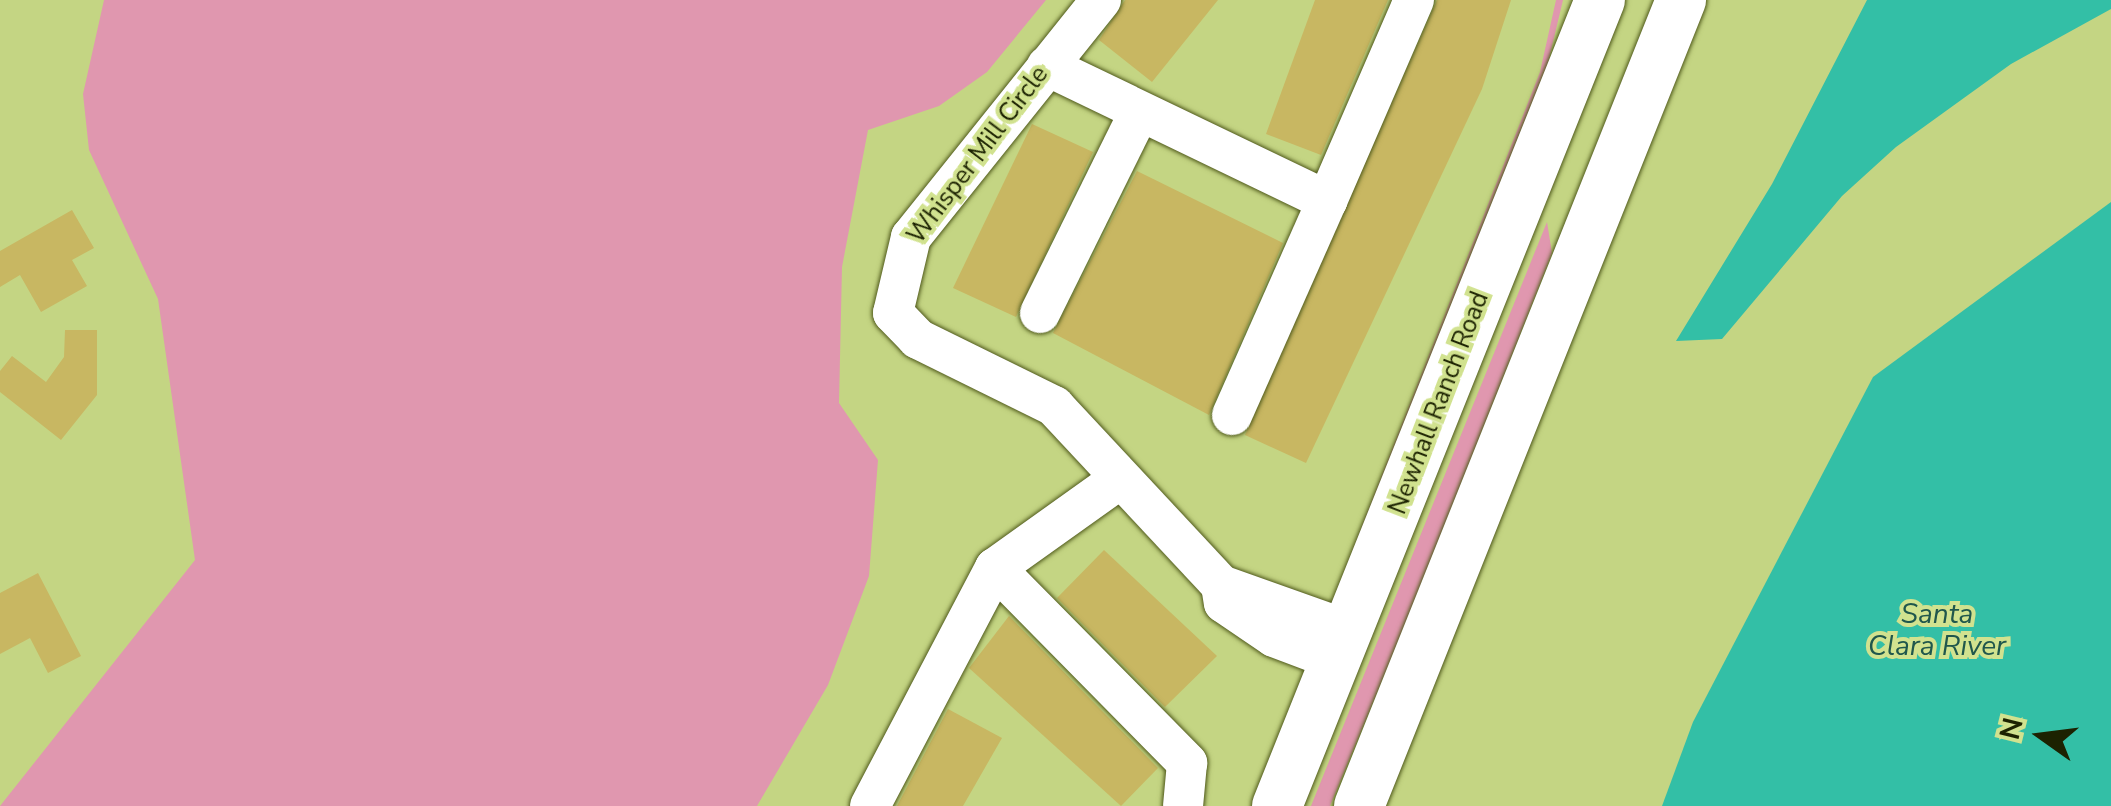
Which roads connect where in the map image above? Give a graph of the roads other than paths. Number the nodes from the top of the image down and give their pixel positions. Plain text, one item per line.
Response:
1 (1101, 0) edge
2 (1414, 0) edge
3 (1600, 0) edge
4 (1680, 0) edge
5 (1047, 66) junction
6 (1139, 113) junction
7 (1327, 201) junction
8 (1040, 313) dead end
9 (1232, 415) dead end
10 (1120, 479) junction
11 (995, 568) junction
12 (1344, 646) junction
13 (870, 806) edge
14 (1183, 806) edge
15 (1276, 806) edge
16 (1359, 806) edge

1 - 5 street, Whisper Mill Circle
2 - 7 street
3 - 12 main road, Newhall Ranch Road
4 - 16 main road
5 - 6 street
5 - 10 street, Whisper Mill Circle
6 - 7 street
6 - 8 street
7 - 9 street
10 - 11 street
10 - 12 street, Whisper Mill Circle
11 - 13 street
11 - 14 street
12 - 15 main road, Newhall Ranch Road

